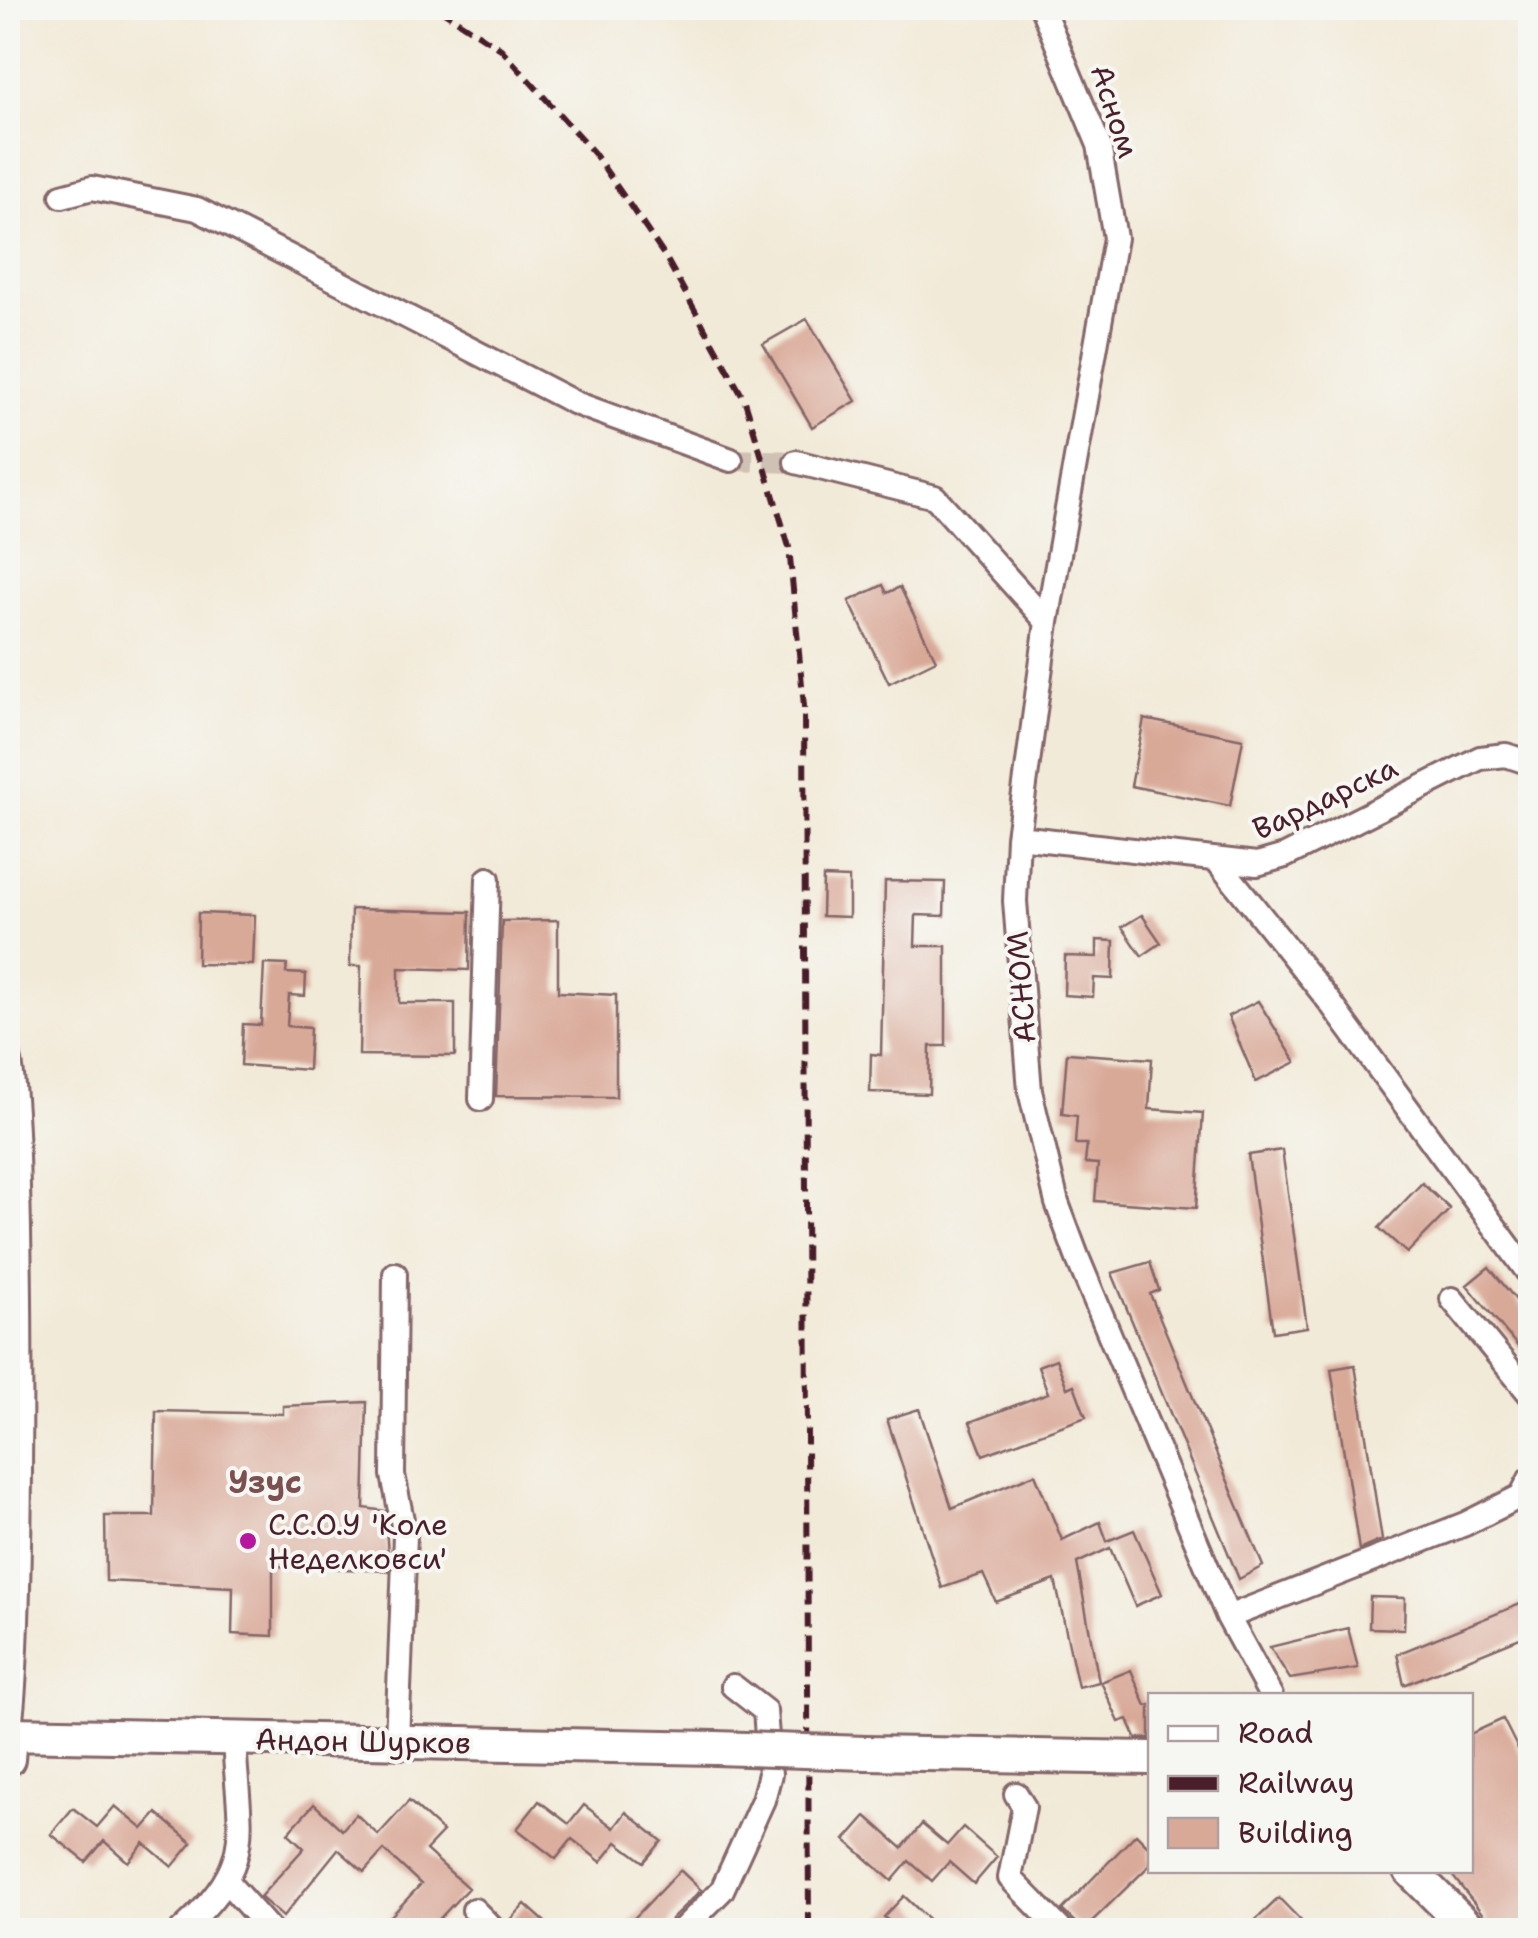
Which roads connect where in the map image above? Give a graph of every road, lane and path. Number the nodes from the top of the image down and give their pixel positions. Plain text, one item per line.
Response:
1 (1042, 8) edge
2 (62, 196) dead end
3 (1114, 238) joint
4 (731, 460) tunnel mouth
5 (796, 462) tunnel mouth
6 (1046, 622) junction
7 (1530, 763) edge
8 (1018, 837) junction
9 (1218, 862) junction
10 (488, 878) dead end
11 (8, 1054) edge
12 (482, 1099) dead end
13 (395, 1274) dead end
14 (1530, 1274) edge
15 (1452, 1298) dead end
16 (13, 1307) edge
17 (1530, 1394) edge
18 (1530, 1479) edge
19 (1228, 1616) junction
20 (733, 1686) dead end
21 (1269, 1693) edge
22 (234, 1738) junction
23 (397, 1741) junction
24 (8, 1742) edge
25 (1148, 1758) edge
26 (1016, 1794) dead end
27 (1413, 1873) edge
28 (228, 1884) junction
29 (474, 1910) dead end
30 (1056, 1929) edge
31 (182, 1930) edge
32 (270, 1930) edge
33 (494, 1930) edge
34 (682, 1930) edge
35 (1470, 1930) edge

1 - 3 street, Асном
2 - 4 street
3 - 6 street, АСНОМ
5 - 6 street
6 - 8 street, АСНОМ
7 - 9 street, Вардарска
8 - 9 street, Вардарска
8 - 19 street, АСНОМ
9 - 14 street
10 - 12 street
11 - 16 street
13 - 23 street
15 - 17 street
16 - 24 street
18 - 19 street
19 - 21 street, АСНОМ
20 - 34 street
22 - 23 main road, Андон Шурков
22 - 24 main road, Андон Шурков
22 - 28 street
23 - 25 main road, Андон Шурков, bridge
26 - 30 street
27 - 35 main road
28 - 31 street
28 - 32 street
29 - 33 street

